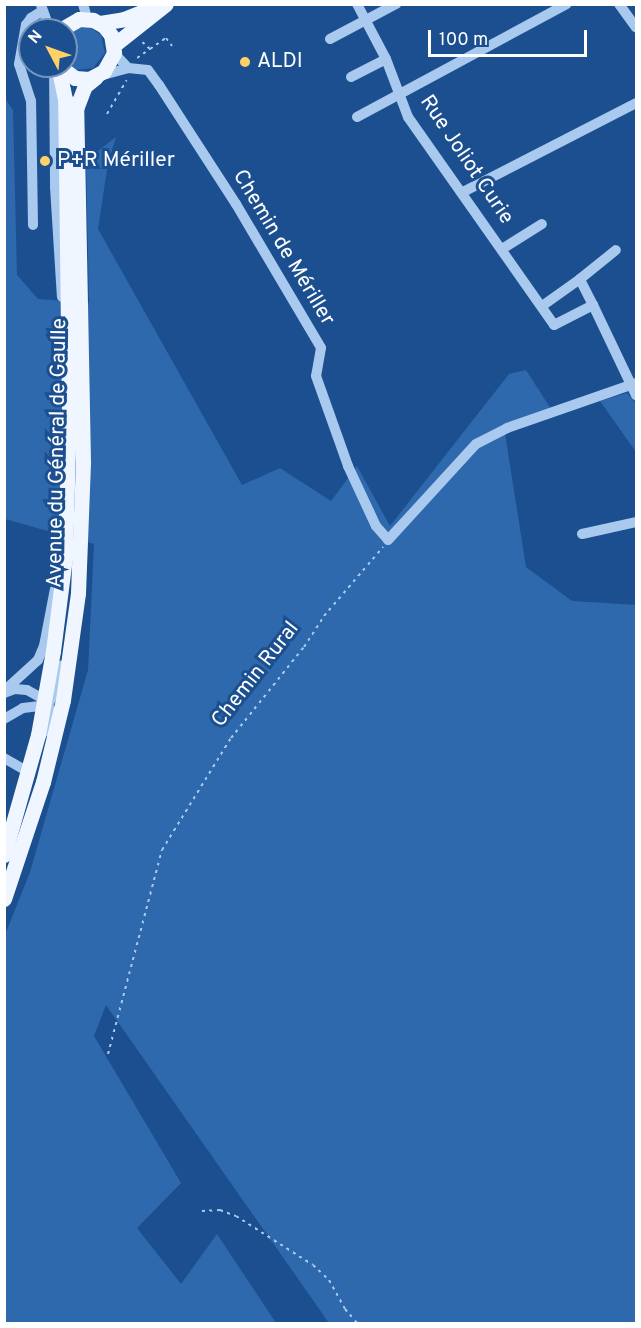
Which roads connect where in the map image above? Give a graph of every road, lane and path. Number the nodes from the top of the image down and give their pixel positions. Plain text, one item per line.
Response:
1 (160, 4) edge
2 (166, 4) edge
3 (357, 4) edge
4 (396, 4) edge
5 (567, 4) edge
6 (619, 4) edge
7 (42, 8) edge
8 (549, 8) edge
9 (90, 15) edge
10 (366, 20) junction
11 (636, 27) edge
12 (330, 39) dead end
13 (172, 46) dead end
14 (114, 49) junction
15 (150, 49) dead end
16 (386, 59) junction
17 (128, 68) junction
18 (96, 77) junction
19 (351, 77) dead end
20 (54, 78) edge
21 (61, 78) edge
22 (78, 78) edge
23 (400, 95) junction
24 (636, 103) edge
25 (107, 114) dead end
26 (357, 117) dead end
27 (463, 192) junction
28 (542, 224) dead end
29 (33, 225) dead end
30 (502, 249) junction
31 (616, 250) dead end
32 (580, 279) junction
33 (593, 305) junction
34 (542, 306) junction
35 (68, 336) junction
36 (633, 384) edge
37 (636, 395) edge
38 (636, 522) edge
39 (582, 534) dead end
40 (388, 540) junction
41 (65, 557) junction
42 (78, 593) junction
43 (4, 692) edge
44 (46, 704) junction
45 (4, 719) edge
46 (4, 758) edge
47 (30, 773) junction
48 (43, 783) junction
49 (4, 855) edge
50 (4, 899) edge
51 (108, 1054) dead end
52 (202, 1211) dead end
53 (358, 1323) edge

1 - 9 main road
2 - 14 main road, Avenue du Général de Gaulle
3 - 10 street, Rue Joliot Curie
4 - 10 street
5 - 8 street
6 - 11 street
7 - 29 street
8 - 23 street
9 - 14 main road
10 - 12 street
10 - 16 street, Rue Joliot Curie
13 - 15 path
14 - 17 street
14 - 18 main road, Avenue du Général de Gaulle
16 - 19 street
16 - 23 street, Rue Joliot Curie
17 - 18 street
17 - 25 path
17 - 40 street, Chemin de Mériller
18 - 22 main road, Avenue du Général de Gaulle
18 - 42 main road, Avenue du Général de Gaulle
20 - 35 street
21 - 35 main road, Avenue du Général de Gaulle
23 - 26 street
23 - 27 street, Rue Joliot Curie
24 - 27 street
27 - 30 street, Rue Joliot Curie
28 - 30 street, Rue Joliot Curie
30 - 34 street, Rue Joliot Curie
31 - 32 street
32 - 33 street
32 - 34 street
33 - 34 street, Rue Joliot Curie
33 - 36 street
35 - 41 main road, Avenue du Général de Gaulle
36 - 37 street
36 - 40 street
38 - 39 street
40 - 51 path, Chemin Rural
41 - 43 street
41 - 44 main road, Avenue du Général de Gaulle
42 - 44 street
42 - 48 main road, Avenue du Général de Gaulle
43 - 44 street
44 - 45 street
44 - 47 main road, Avenue du Général de Gaulle
44 - 48 street
46 - 47 street
47 - 49 main road, Avenue du Général de Gaulle
48 - 50 main road, Avenue du Général de Gaulle
52 - 53 path

